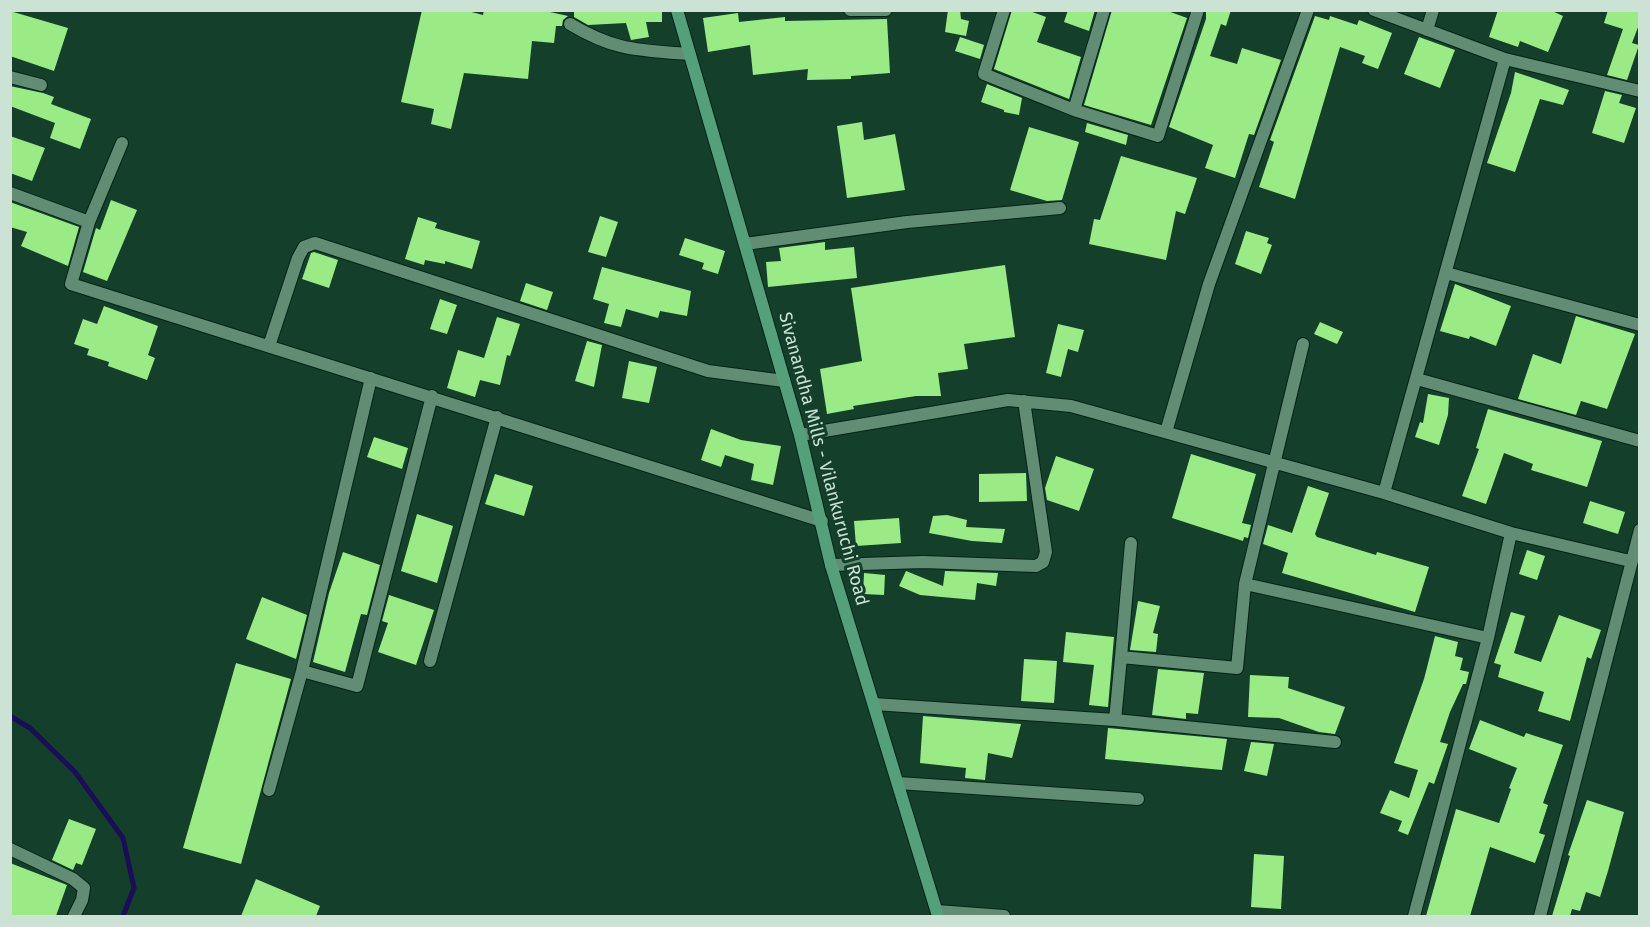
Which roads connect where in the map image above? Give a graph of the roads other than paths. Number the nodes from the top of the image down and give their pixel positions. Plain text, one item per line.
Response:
1 (677, 10) edge
2 (850, 10) edge
3 (886, 10) edge
4 (1004, 10) edge
5 (1104, 10) edge
6 (1198, 10) edge
7 (1308, 10) edge
8 (1374, 10) edge
9 (1432, 10) edge
10 (570, 24) dead end
11 (1427, 30) junction
12 (689, 54) junction
13 (1505, 59) junction
14 (10, 77) edge
15 (41, 85) dead end
16 (1640, 91) edge
17 (1074, 110) junction
18 (122, 143) dead end
19 (10, 193) edge
20 (1060, 208) dead end
21 (89, 222) junction
22 (745, 244) junction
23 (1446, 273) junction
24 (1640, 325) edge
25 (1303, 344) dead end
26 (269, 346) junction
27 (371, 378) junction
28 (1417, 379) junction
29 (784, 381) junction
30 (432, 396) junction
31 (1024, 401) junction
32 (497, 417) junction
33 (1166, 432) junction
34 (800, 435) junction
35 (1640, 441) edge
36 (1273, 461) junction
37 (1384, 493) junction
38 (822, 521) junction
39 (1640, 530) edge
40 (1511, 533) junction
41 (1131, 543) dead end
42 (1630, 561) junction
43 (831, 565) junction
44 (1245, 584) junction
45 (1488, 638) junction
46 (1121, 657) junction
47 (430, 661) dead end
48 (302, 671) junction
49 (874, 704) junction
50 (1115, 720) junction
51 (1335, 742) dead end
52 (898, 783) junction
53 (269, 790) dead end
54 (1138, 800) dead end
55 (10, 849) edge
56 (938, 914) edge
57 (74, 916) edge
58 (1004, 916) edge
59 (1414, 916) edge
60 (1540, 916) edge

1 - 12 main road, Sivanandha Mills - Vilankuruchi Road
2 - 3 street
4 - 17 street
5 - 17 street
6 - 17 street
7 - 33 street
8 - 11 street
9 - 11 street
10 - 12 street
11 - 13 street
12 - 22 main road, Sivanandha Mills - Vilankuruchi Road
13 - 16 street
13 - 23 street
14 - 15 street
18 - 21 street
19 - 21 street
20 - 22 street
21 - 26 street
22 - 29 main road, Sivanandha Mills - Vilankuruchi Road
23 - 24 street
23 - 28 street
25 - 36 street
26 - 27 street
26 - 29 street
27 - 30 street
27 - 48 street
28 - 35 street
28 - 37 street
29 - 34 main road, Sivanandha Mills - Vilankuruchi Road
30 - 32 street
30 - 48 street
31 - 33 street
31 - 34 street
31 - 43 street
32 - 38 street
32 - 47 street
33 - 36 street
34 - 38 main road, Sivanandha Mills - Vilankuruchi Road
36 - 37 street
36 - 44 street
37 - 40 street
38 - 43 main road, Sivanandha Mills - Vilankuruchi Road
39 - 42 street
40 - 42 street
40 - 45 street
41 - 46 street
42 - 60 street
43 - 49 main road, Sivanandha Mills - Vilankuruchi Road
44 - 45 street
44 - 46 street
45 - 59 street
46 - 50 street
48 - 53 street
49 - 50 street
49 - 52 main road, Sivanandha Mills - Vilankuruchi Road
50 - 51 street
52 - 54 street
52 - 56 main road, Sivanandha Mills - Vilankuruchi Road
55 - 57 street
56 - 58 street

